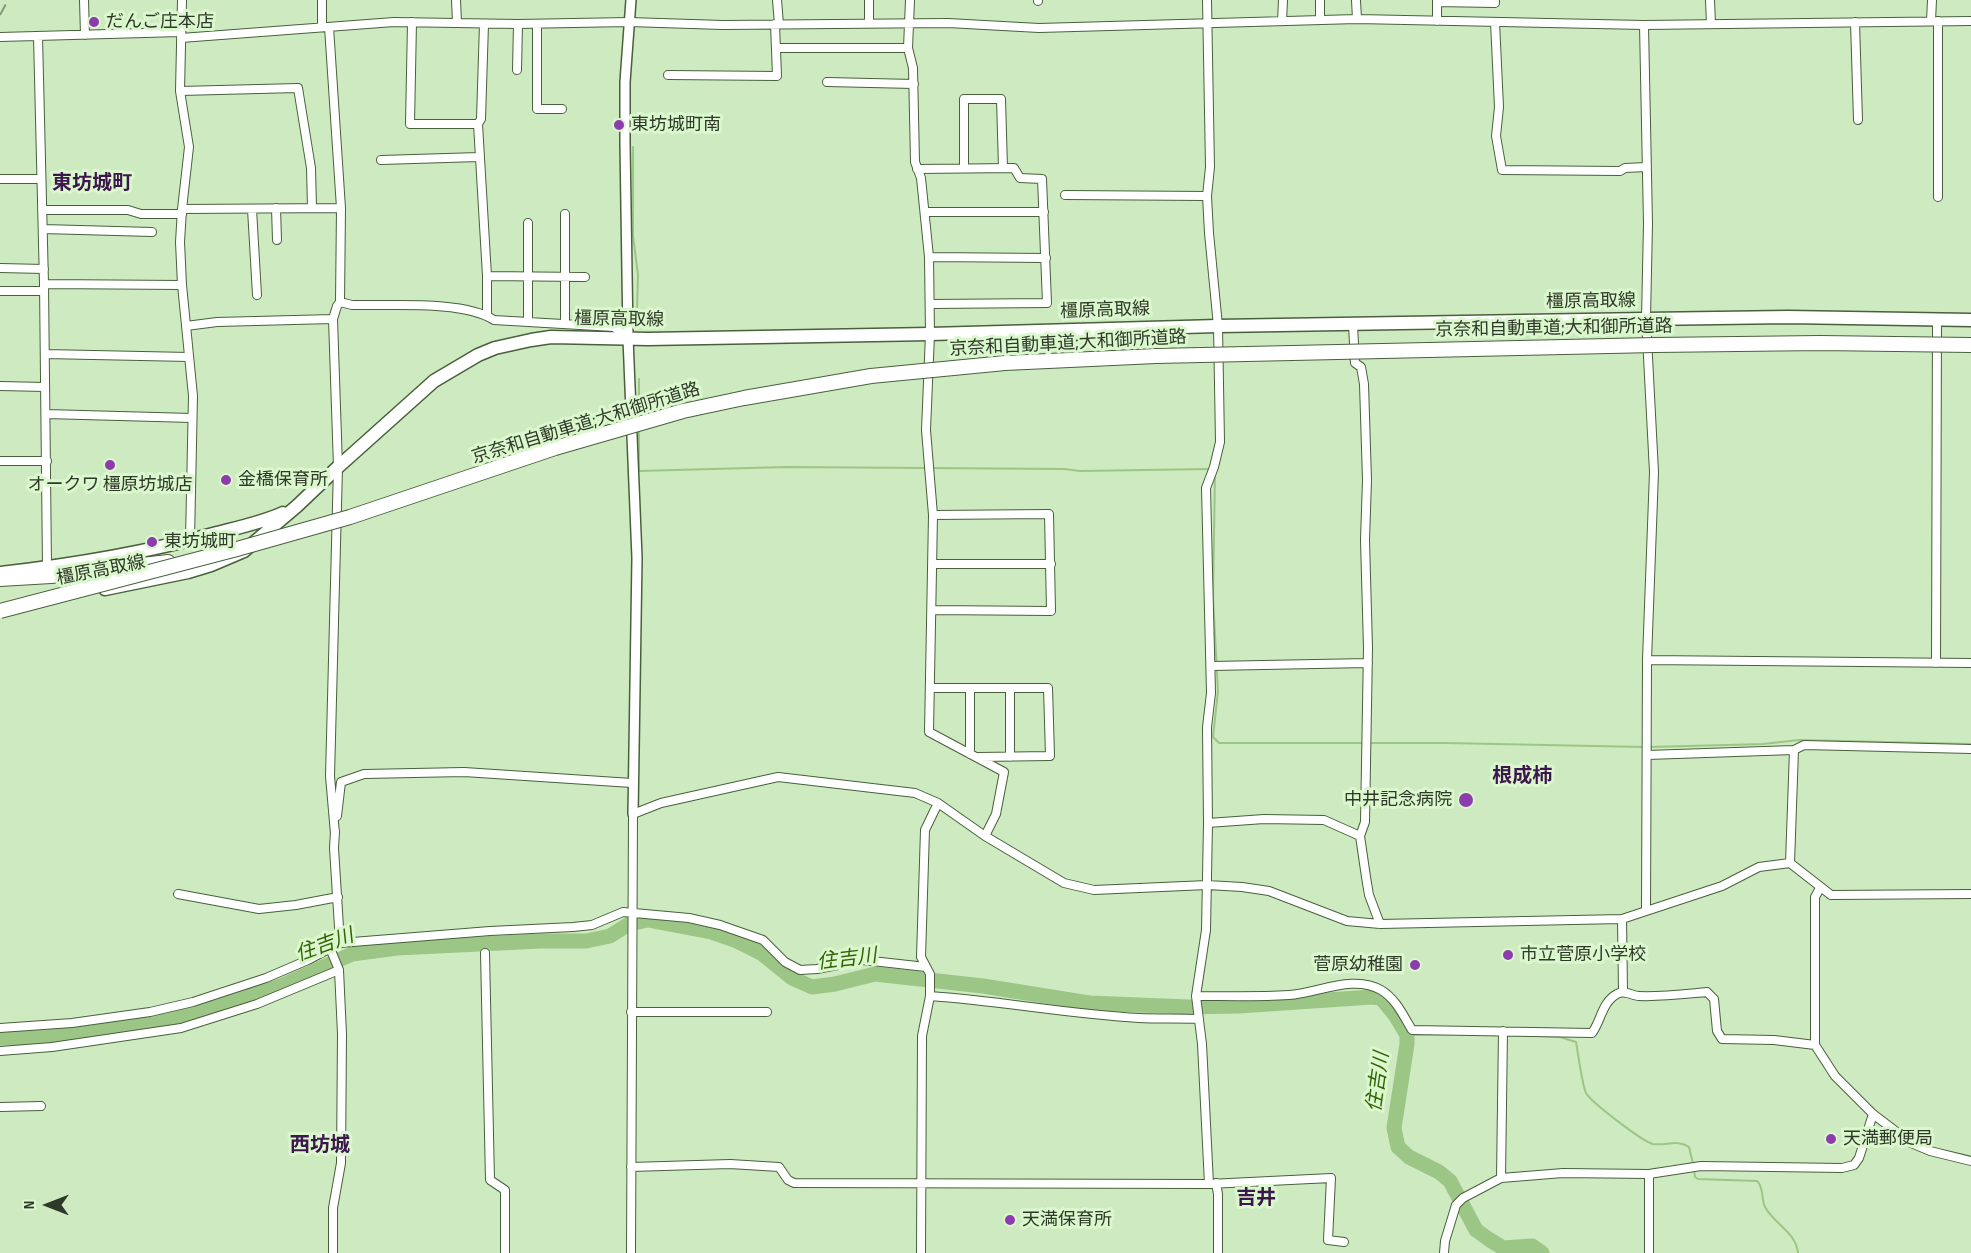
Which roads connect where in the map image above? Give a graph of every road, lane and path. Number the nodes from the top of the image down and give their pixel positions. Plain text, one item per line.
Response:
1 (84, 0) edge
2 (182, 0) edge
3 (322, 0) edge
4 (456, 0) edge
5 (631, 0) edge
6 (777, 0) edge
7 (869, 0) edge
8 (909, 0) edge
9 (1207, 0) edge
10 (1283, 0) edge
11 (1320, 0) edge
12 (1356, 0) edge
13 (1495, 0) edge
14 (1710, 0) edge
15 (1932, 0) edge
16 (1437, 1) edge
17 (1357, 19) junction
18 (1320, 20) junction
19 (1282, 21) junction
20 (1437, 21) junction
21 (1934, 21) junction
22 (1971, 21) edge
23 (412, 22) junction
24 (457, 22) junction
25 (629, 22) junction
26 (1495, 22) junction
27 (1856, 22) junction
28 (869, 23) junction
29 (1207, 23) junction
30 (484, 24) junction
31 (518, 24) junction
32 (537, 24) junction
33 (777, 24) junction
34 (909, 24) junction
35 (1711, 24) junction
36 (1644, 25) junction
37 (326, 27) junction
38 (85, 35) junction
39 (181, 35) junction
40 (38, 36) junction
41 (0, 37) edge
42 (776, 48) junction
43 (908, 48) junction
44 (518, 70) dead end
45 (668, 75) dead end
46 (827, 82) dead end
47 (914, 84) junction
48 (180, 91) junction
49 (562, 109) dead end
50 (1857, 120) dead end
51 (478, 124) junction
52 (479, 157) junction
53 (381, 160) dead end
54 (1646, 167) junction
55 (964, 168) junction
56 (1003, 168) junction
57 (917, 169) junction
58 (0, 179) edge
59 (41, 179) junction
60 (1065, 195) dead end
61 (1207, 196) junction
62 (1938, 197) dead end
63 (276, 208) junction
64 (312, 208) junction
65 (341, 208) junction
66 (252, 209) junction
67 (42, 210) junction
68 (182, 211) junction
69 (925, 212) junction
70 (1044, 212) junction
71 (565, 214) dead end
72 (528, 223) dead end
73 (43, 229) junction
74 (152, 232) dead end
75 (277, 240) dead end
76 (929, 257) junction
77 (1046, 258) junction
78 (0, 268) edge
79 (44, 269) junction
80 (487, 276) junction
81 (528, 276) junction
82 (565, 277) junction
83 (585, 277) dead end
84 (182, 285) junction
85 (44, 288) junction
86 (0, 291) edge
87 (257, 295) dead end
88 (340, 302) junction
89 (930, 304) junction
90 (487, 314) junction
91 (333, 319) junction
92 (1646, 319) junction
93 (1936, 319) junction
94 (1971, 320) edge
95 (528, 321) junction
96 (565, 323) junction
97 (1353, 325) junction
98 (186, 326) junction
99 (1218, 326) junction
100 (930, 334) junction
101 (628, 338) junction
102 (1971, 345) edge
103 (45, 354) junction
104 (189, 357) junction
105 (0, 386) edge
106 (45, 387) junction
107 (46, 414) junction
108 (192, 418) junction
109 (0, 461) edge
110 (47, 461) junction
111 (338, 467) junction
112 (297, 506) junction
113 (933, 515) junction
114 (190, 540) junction
115 (192, 560) junction
116 (933, 564) junction
117 (1051, 564) junction
118 (47, 567) junction
119 (0, 573) edge
120 (0, 579) edge
121 (0, 609) edge
122 (932, 610) junction
123 (1647, 660) junction
124 (1368, 663) junction
125 (1936, 663) junction
126 (1971, 663) edge
127 (1215, 666) junction
128 (931, 688) junction
129 (970, 688) junction
130 (1010, 688) junction
131 (1971, 749) edge
132 (1647, 750) junction
133 (1794, 750) junction
134 (973, 756) junction
135 (1010, 757) junction
136 (632, 783) junction
137 (938, 803) junction
138 (633, 814) junction
139 (1208, 822) junction
140 (335, 834) junction
141 (985, 836) junction
142 (1360, 836) junction
143 (1790, 863) junction
144 (1207, 885) junction
145 (1820, 888) junction
146 (178, 894) dead end
147 (1971, 894) edge
148 (338, 897) junction
149 (1646, 910) junction
150 (632, 913) junction
151 (1622, 920) junction
152 (1380, 924) junction
153 (340, 944) junction
154 (330, 948) junction
155 (485, 953) dead end
156 (926, 967) junction
157 (339, 970) junction
158 (1623, 991) junction
159 (930, 996) junction
160 (1196, 996) junction
161 (631, 1012) junction
162 (767, 1012) dead end
163 (1199, 1018) junction
164 (0, 1028) edge
165 (1503, 1031) junction
166 (1815, 1045) junction
167 (0, 1052) edge
168 (41, 1106) dead end
169 (0, 1107) edge
170 (1872, 1113) junction
171 (1971, 1161) edge
172 (631, 1167) junction
173 (1650, 1174) junction
174 (1501, 1178) junction
175 (1212, 1183) junction
176 (920, 1184) junction
177 (1344, 1242) dead end
178 (333, 1253) edge
179 (506, 1253) edge
180 (631, 1253) edge
181 (921, 1253) edge
182 (1218, 1253) edge
183 (1444, 1253) edge
184 (1649, 1253) edge

1 - 38 street
2 - 39 street
3 - 37 street
4 - 24 street
5 - 25 street
6 - 33 street
7 - 28 street
8 - 34 street
9 - 29 street
10 - 19 street
11 - 18 street
12 - 17 street
13 - 16 street
14 - 35 street
15 - 21 street
16 - 20 street
17 - 18 street
17 - 20 street
18 - 19 street
19 - 29 street
20 - 26 street
21 - 22 street
21 - 27 street
21 - 62 street
23 - 24 street
23 - 37 street
23 - 51 street
24 - 30 street
25 - 32 street
25 - 33 street
25 - 101 street
26 - 36 street
26 - 54 street
27 - 35 street
27 - 50 street
28 - 33 street
28 - 34 street
29 - 34 street
29 - 61 street
30 - 31 street
30 - 51 street
31 - 32 street
31 - 44 street
32 - 49 street
33 - 42 street
34 - 43 street
35 - 36 street
36 - 54 street
37 - 39 street
37 - 65 street
38 - 39 street
38 - 40 street
39 - 48 street
40 - 41 street
40 - 59 street
42 - 43 street
42 - 45 street
43 - 47 street
46 - 47 street
47 - 57 street
48 - 64 street
48 - 68 street
51 - 52 street
52 - 53 street
52 - 80 street
54 - 92 street
55 - 56 street
55 - 56 street
55 - 57 street
56 - 70 street
57 - 69 street
58 - 59 street
59 - 67 street
60 - 61 street
61 - 99 street
63 - 64 street
63 - 66 street
63 - 75 street
64 - 65 street
65 - 88 street
66 - 68 street
66 - 87 street
67 - 68 street
67 - 73 street
68 - 84 street
69 - 70 street
69 - 76 street
70 - 77 street
71 - 82 street
72 - 81 street
73 - 74 street
73 - 79 street
76 - 77 street
76 - 89 street
77 - 89 street
78 - 79 street
79 - 85 street
80 - 81 street
80 - 90 street
81 - 82 street
81 - 95 street
82 - 83 street
82 - 96 street
84 - 85 street
84 - 98 street
85 - 86 street
85 - 103 street
88 - 90 street
88 - 91 street
89 - 100 street
90 - 95 street
91 - 98 street
91 - 111 street
92 - 93 main road, 橿原高取線
92 - 97 main road, 橿原高取線
92 - 123 street
93 - 94 main road, 橿原高取線
93 - 125 street
95 - 96 street
96 - 101 street
97 - 99 main road, 橿原高取線
97 - 124 street
98 - 104 street
99 - 100 main road, 橿原高取線
99 - 127 street
100 - 101 main road, 橿原高取線
100 - 113 street
101 - 111 main road, 橿原高取線
101 - 136 street
102 - 115 highway, 京奈和自動車道;大和御所道路, bridge
103 - 104 street
103 - 106 street
104 - 108 street
105 - 106 street
106 - 107 street
107 - 108 street
107 - 110 street
108 - 114 street
109 - 110 street
110 - 118 street
111 - 112 main road, 橿原高取線
111 - 140 street
112 - 114 main road, 橿原高取線
112 - 121 main road, 橿原高取線
113 - 116 street
113 - 117 street
114 - 118 main road, 橿原高取線
115 - 120 highway, bridge
115 - 121 highway, bridge
116 - 117 street
116 - 122 street
117 - 122 street
118 - 119 main road, 橿原高取線
122 - 128 street
123 - 125 street
123 - 132 street
124 - 127 street
124 - 142 street
125 - 126 street
127 - 139 street
128 - 129 street
128 - 134 street
129 - 130 street
129 - 134 street
130 - 135 street
130 - 135 street
131 - 133 street
132 - 133 street
132 - 149 street
133 - 143 street
134 - 135 street
134 - 141 street
136 - 138 street
136 - 140 street
137 - 138 street
137 - 141 street
137 - 156 street
138 - 150 street
139 - 142 street
139 - 144 street
140 - 148 street
141 - 144 street
142 - 152 street
143 - 145 street
143 - 149 street
144 - 152 street
144 - 160 street
145 - 147 street
145 - 166 street
146 - 148 street
148 - 153 street
149 - 151 street
150 - 153 street
150 - 156 street
150 - 161 street
151 - 152 street
151 - 158 street
153 - 154 street
154 - 157 street
154 - 164 street
155 - 179 street
156 - 159 street
157 - 167 street
157 - 178 street
158 - 165 street
158 - 166 street
159 - 163 street
159 - 176 street
160 - 163 street
160 - 165 street
161 - 162 street
161 - 172 street
163 - 175 street
165 - 174 street
166 - 170 street
168 - 169 street
170 - 171 street
170 - 173 street
172 - 176 street
172 - 180 street
173 - 174 street
173 - 184 street
174 - 183 street
175 - 176 street
175 - 177 street
175 - 182 street
176 - 181 street

